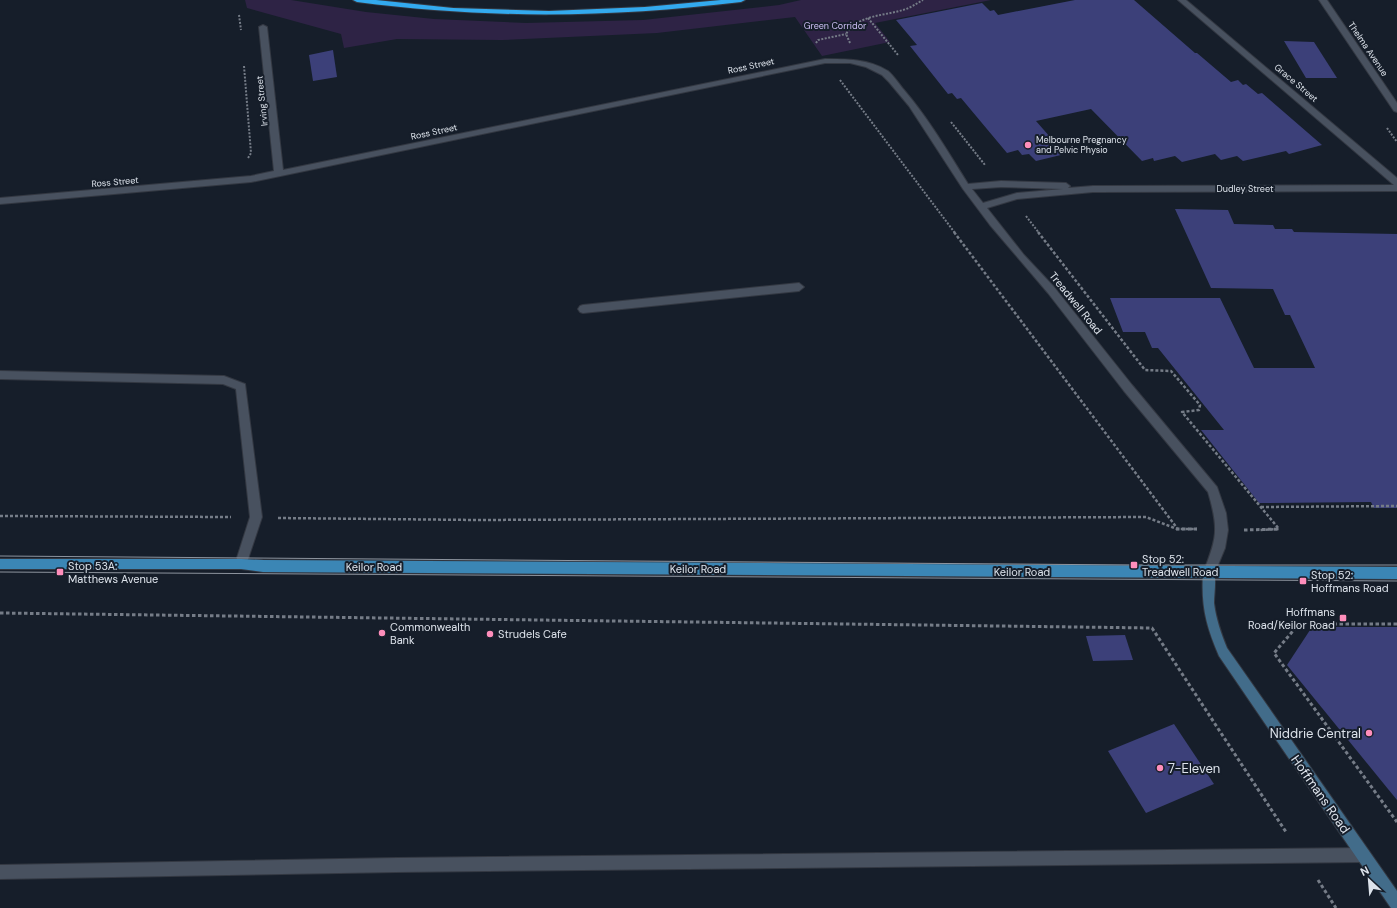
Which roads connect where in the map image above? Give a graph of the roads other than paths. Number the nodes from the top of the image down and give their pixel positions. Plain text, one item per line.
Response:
1 (357, 0) edge
2 (741, 0) edge
3 (1182, 0) edge
4 (1322, 0) edge
5 (264, 27) dead end
6 (868, 65) joint
7 (1397, 109) edge
8 (279, 174) junction
9 (1397, 183) edge
10 (966, 187) junction
11 (1397, 188) edge
12 (1093, 189) junction
13 (0, 201) edge
14 (982, 207) junction
15 (799, 286) dead end
16 (583, 309) dead end
17 (0, 375) edge
18 (0, 564) edge
19 (242, 564) junction
20 (1209, 573) junction
21 (1397, 573) edge
22 (1363, 854) junction
23 (0, 872) edge
24 (1397, 904) edge

1 - 2 highway
3 - 9 street, Grace Street
4 - 7 street, Thelma Avenue
5 - 8 street, Irving Street
6 - 8 street, Ross Street
6 - 10 street, Treadwell Road
8 - 13 street, Ross Street
10 - 12 street, Dudley Street
10 - 14 street, Treadwell Road
11 - 12 street, Dudley Street
12 - 14 street, Dudley Street
14 - 20 street, Treadwell Road
15 - 16 street
17 - 19 street
18 - 19 main road, Keilor Road
19 - 20 main road, Keilor Road
20 - 21 main road, Keilor Road
20 - 22 main road, Hoffmans Road
22 - 23 street
22 - 24 main road, Hoffmans Road

